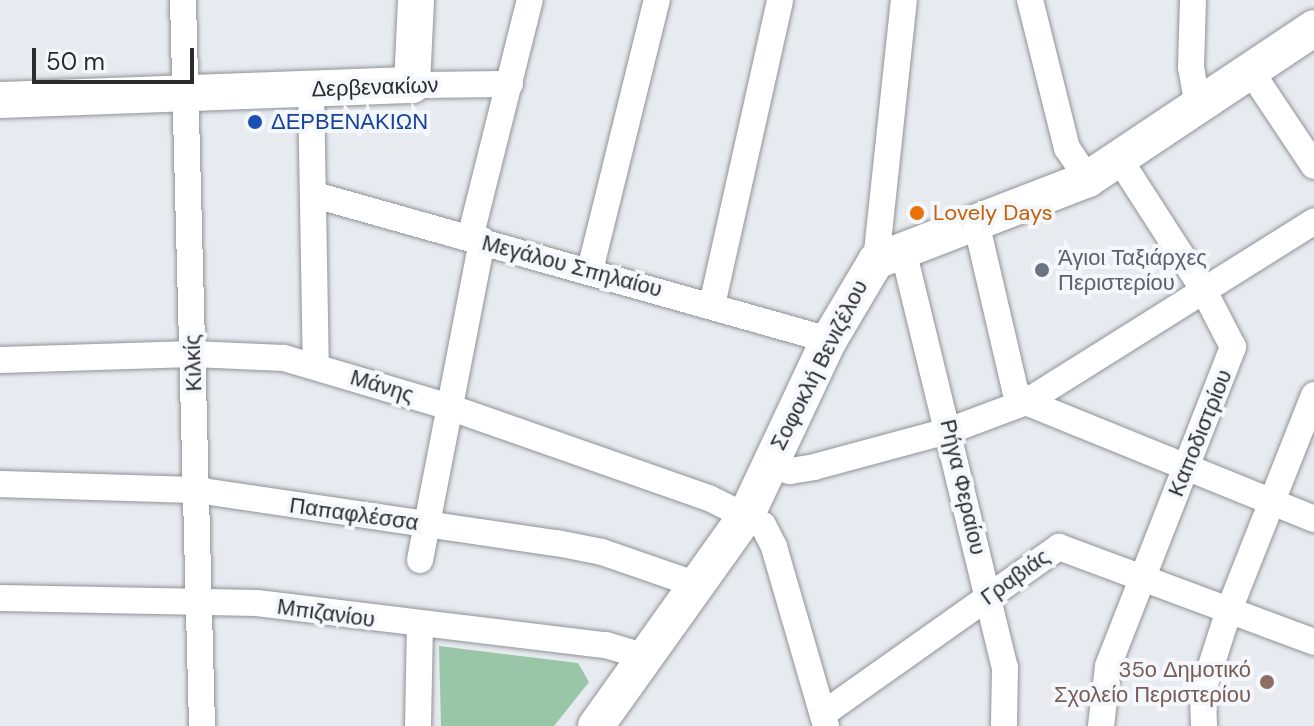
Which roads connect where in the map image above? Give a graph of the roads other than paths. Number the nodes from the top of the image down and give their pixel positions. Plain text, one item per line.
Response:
1 (183, 0) edge
2 (416, 0) edge
3 (530, 0) edge
4 (657, 0) edge
5 (780, 0) edge
6 (904, 0) edge
7 (1030, 0) edge
8 (1193, 0) edge
9 (1314, 28) edge
10 (1250, 70) junction
11 (510, 84) junction
12 (412, 85) junction
13 (311, 89) junction
14 (185, 93) junction
15 (0, 100) edge
16 (1198, 105) junction
17 (1120, 160) junction
18 (1314, 166) edge
19 (1088, 179) junction
20 (315, 195) junction
21 (1314, 221) edge
22 (976, 222) junction
23 (476, 239) junction
24 (890, 256) junction
25 (590, 270) junction
26 (1203, 289) junction
27 (712, 305) junction
28 (829, 340) junction
29 (193, 354) junction
30 (0, 360) edge
31 (316, 366) junction
32 (1314, 395) edge
33 (1026, 402) junction
34 (449, 407) junction
35 (951, 430) junction
36 (768, 466) junction
37 (1186, 470) junction
38 (0, 484) edge
39 (196, 490) junction
40 (1271, 501) junction
41 (746, 516) junction
42 (1314, 519) edge
43 (427, 525) junction
44 (420, 560) dead end
45 (1143, 575) junction
46 (700, 586) junction
47 (988, 597) junction
48 (0, 598) edge
49 (199, 600) junction
50 (1229, 610) junction
51 (420, 625) junction
52 (1314, 642) edge
53 (649, 658) junction
54 (825, 720) edge
55 (202, 726) edge
56 (418, 726) edge
57 (596, 726) edge
58 (1004, 726) edge
59 (1101, 726) edge
60 (1204, 726) edge

1 - 14 street, Κιλκίς
2 - 12 street
3 - 11 street
4 - 25 street
5 - 27 street
6 - 24 street
7 - 19 street
8 - 16 street
9 - 10 street
10 - 16 street
10 - 18 street
11 - 12 street, Δερβενακίων
11 - 23 street
12 - 13 street, Δερβενακίων
13 - 14 street, Δερβενακίων
13 - 20 street
14 - 15 street, Δερβενακίων
14 - 29 street, Κιλκίς
16 - 17 street
17 - 19 street
17 - 26 street, Καποδιστρίου
19 - 22 street
20 - 23 street, Μεγάλου Σπηλαίου
20 - 31 street
21 - 26 street
22 - 24 street
22 - 33 street
23 - 25 street, Μεγάλου Σπηλαίου
23 - 34 street
24 - 28 street, Σοφοκλή Βενιζέλου
24 - 35 street, Ρήγα Φεραίου
25 - 27 street, Μεγάλου Σπηλαίου
26 - 33 street
26 - 37 street, Καποδιστρίου
27 - 28 street, Μεγάλου Σπηλαίου
28 - 36 street, Σοφοκλή Βενιζέλου
29 - 30 street, Μάνης
29 - 31 street, Μάνης
29 - 39 street, Κιλκίς
31 - 34 street, Μάνης
32 - 40 street
33 - 35 street
33 - 37 street
34 - 41 street, Μάνης
34 - 43 street
35 - 36 street
35 - 47 street, Ρήγα Φεραίου
36 - 41 street, Σοφοκλή Βενιζέλου
37 - 40 street
37 - 45 street, Καποδιστρίου
38 - 39 street, Παπαφλέσσα
39 - 43 street, Παπαφλέσσα
39 - 49 street, Κιλκίς
40 - 42 street
40 - 50 street
41 - 46 street, Σοφοκλή Βενιζέλου
41 - 54 street
43 - 44 street
43 - 46 street, Παπαφλέσσα
45 - 47 street, Γραβιάς
45 - 50 street, Γραβιάς
45 - 59 street, Καποδιστρίου
46 - 53 street, Σοφοκλή Βενιζέλου
47 - 54 street, Γραβιάς
47 - 58 street, Ρήγα Φεραίου
48 - 49 street, Μπιζανίου
49 - 51 street, Μπιζανίου
49 - 55 street, Κιλκίς
50 - 52 street, Γραβιάς
50 - 60 street
51 - 53 street, Μπιζανίου
51 - 56 street
53 - 57 street, Σοφοκλή Βενιζέλου

